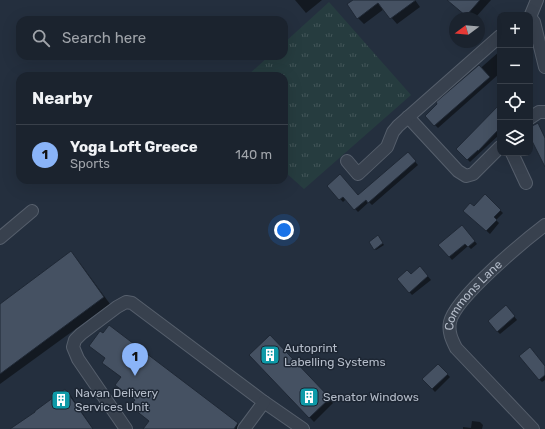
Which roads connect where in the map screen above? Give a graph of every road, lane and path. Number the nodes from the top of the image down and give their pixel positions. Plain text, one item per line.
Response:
1 (537, 0) edge
2 (532, 12) edge
3 (533, 21) edge
4 (497, 39) edge
5 (545, 66) edge
6 (545, 112) edge
7 (533, 116) edge
8 (408, 117) junction
9 (497, 151) edge
10 (513, 156) edge
11 (347, 161) dead end
12 (526, 183) dead end
13 (32, 211) dead end
14 (545, 225) edge
15 (0, 238) edge
16 (264, 402) junction
17 (126, 429) edge
18 (244, 429) edge
19 (303, 429) edge
20 (533, 429) edge

1 - 2 street
3 - 5 street
4 - 8 street
6 - 7 street
8 - 9 street
8 - 11 street
10 - 12 street
13 - 15 street
14 - 20 street, Commons Lane
16 - 17 street
16 - 18 street
16 - 19 street

